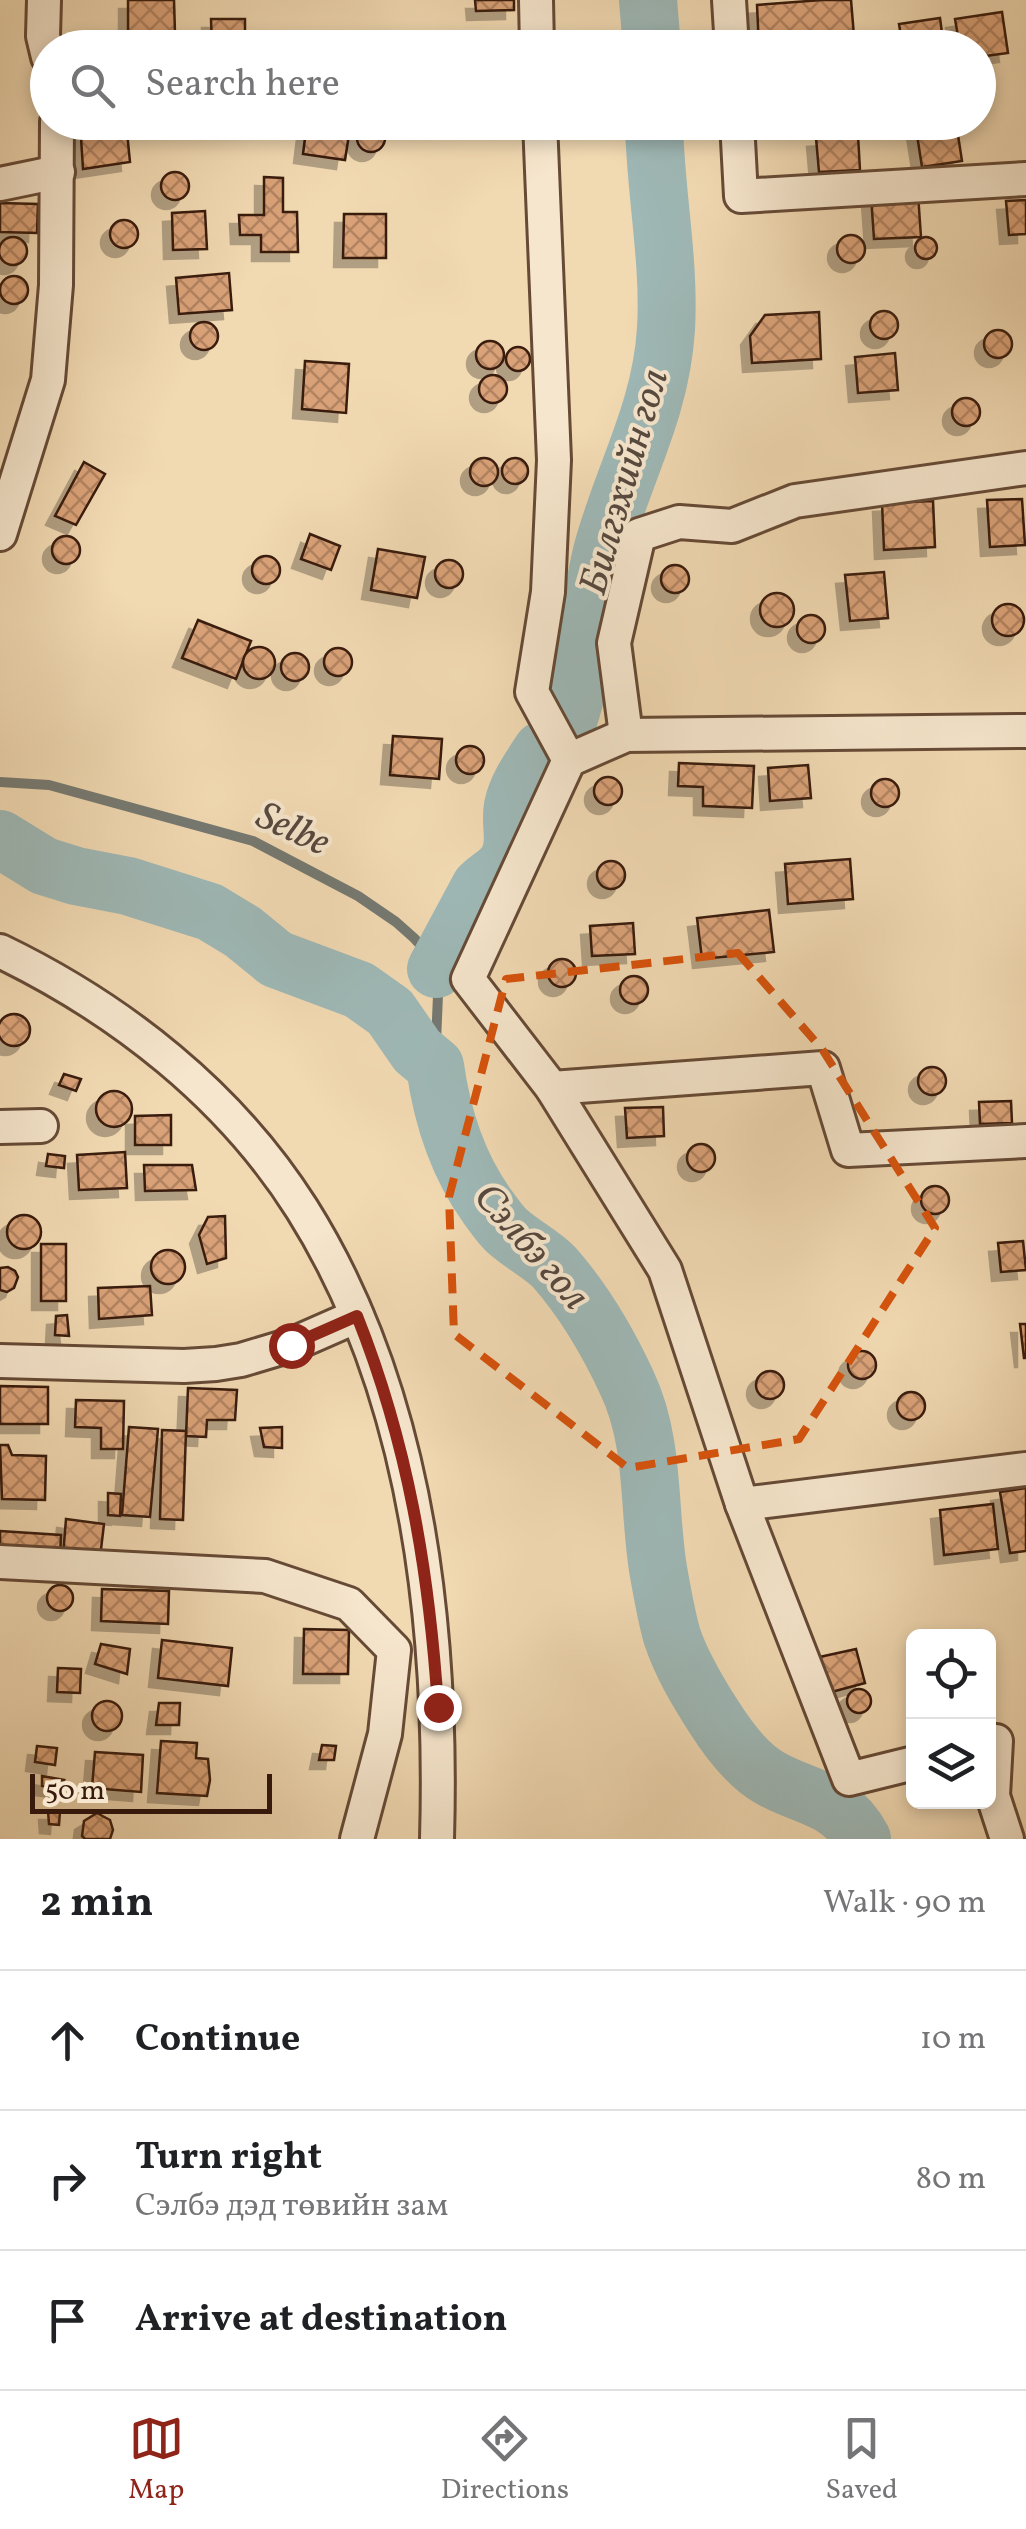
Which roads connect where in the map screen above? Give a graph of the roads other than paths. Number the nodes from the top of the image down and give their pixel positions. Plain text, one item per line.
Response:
1 (44, 0) edge
2 (536, 0) edge
3 (729, 0) edge
4 (43, 30) edge
5 (537, 30) edge
6 (731, 30) edge
7 (57, 140) edge
8 (541, 140) edge
9 (738, 140) edge
10 (58, 172) junction
11 (1026, 178) edge
12 (0, 184) edge
13 (1026, 468) edge
14 (0, 534) edge
15 (1026, 730) edge
16 (626, 735) junction
17 (569, 760) junction
18 (0, 951) edge
19 (552, 1088) junction
20 (41, 1126) dead end
21 (0, 1127) edge
22 (1026, 1141) edge
23 (357, 1316) junction
24 (0, 1361) edge
25 (1026, 1468) edge
26 (742, 1504) junction
27 (0, 1562) edge
28 (1003, 1740) edge
29 (906, 1764) edge
30 (357, 1839) edge
31 (437, 1839) edge
32 (1007, 1839) edge

1 - 4 street
2 - 5 street
3 - 6 street
7 - 10 street
8 - 17 street
9 - 11 street
10 - 12 street
10 - 14 street
13 - 16 street
15 - 16 street
16 - 17 street
17 - 19 street
18 - 23 street
19 - 22 street
19 - 26 street
20 - 21 street
23 - 24 street
23 - 31 street
25 - 26 street
26 - 29 street
27 - 30 street
28 - 32 street

